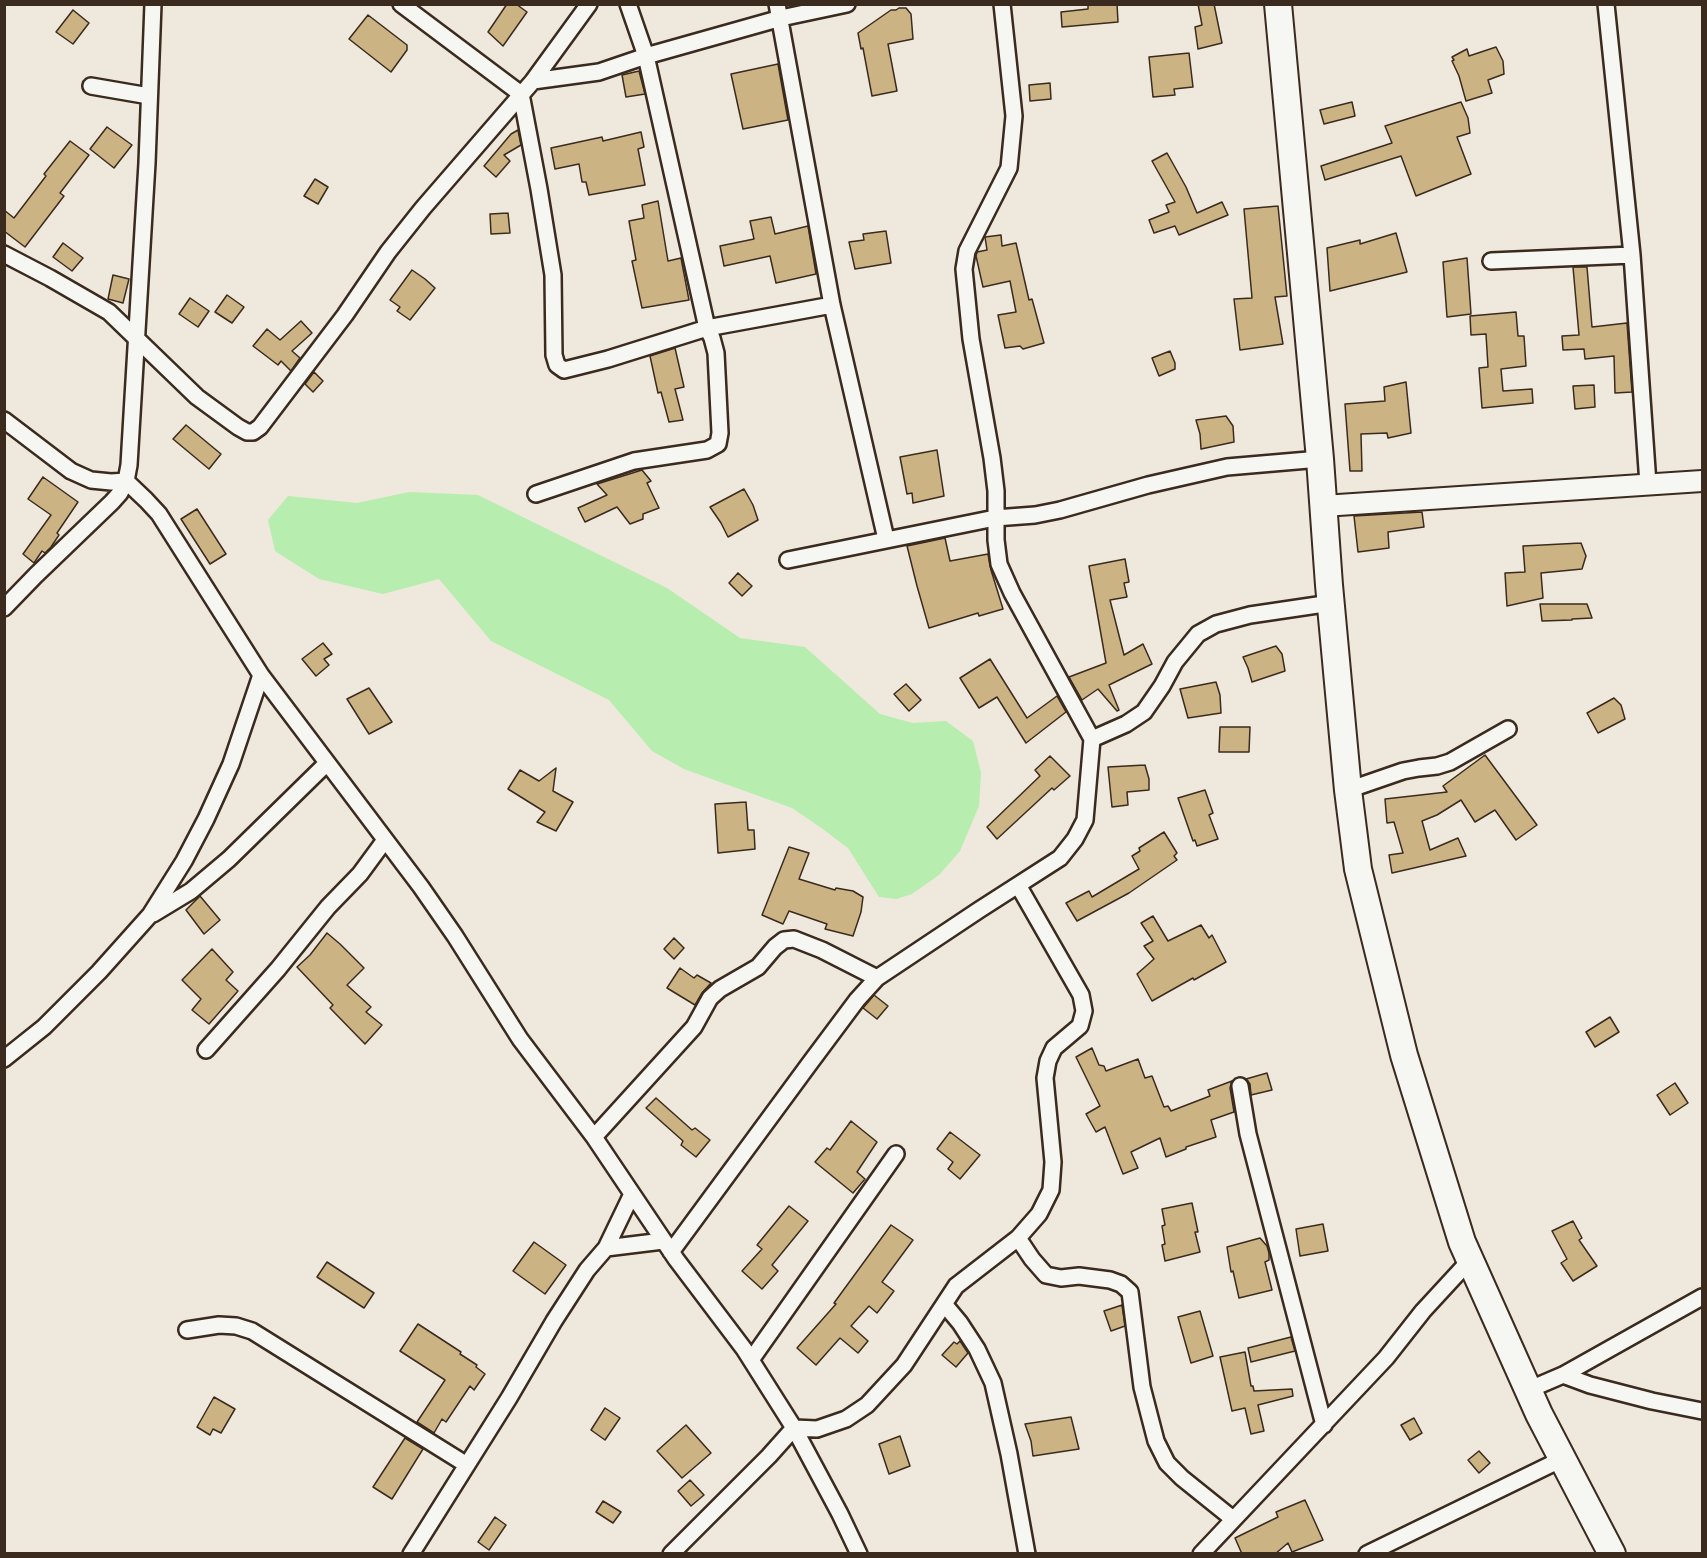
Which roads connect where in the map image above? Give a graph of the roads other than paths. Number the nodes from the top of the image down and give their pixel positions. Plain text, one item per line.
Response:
1 (153, 4) edge
2 (401, 4) edge
3 (589, 4) edge
4 (628, 4) edge
5 (847, 4) edge
6 (1002, 4) edge
7 (1278, 4) edge
8 (1606, 4) edge
9 (779, 11) edge
10 (646, 56) junction
11 (533, 81) junction
12 (91, 86) dead end
13 (521, 94) junction
14 (149, 96) junction
15 (4, 254) edge
16 (1632, 255) junction
17 (1491, 261) dead end
18 (832, 305) junction
19 (707, 328) junction
20 (136, 338) junction
21 (4, 420) edge
22 (1320, 459) junction
23 (126, 481) junction
24 (1702, 481) edge
25 (1648, 484) junction
26 (536, 494) dead end
27 (1323, 506) junction
28 (995, 518) junction
29 (886, 539) junction
30 (788, 560) dead end
31 (1331, 603) junction
32 (4, 608) edge
33 (261, 675) junction
34 (1508, 729) dead end
35 (1092, 739) junction
36 (327, 763) junction
37 (1348, 789) junction
38 (385, 840) junction
39 (184, 861) junction
40 (204, 880) junction
41 (1018, 885) junction
42 (150, 915) junction
43 (877, 978) junction
44 (206, 1050) dead end
45 (4, 1059) edge
46 (1240, 1086) dead end
47 (594, 1137) junction
48 (896, 1154) dead end
49 (632, 1194) junction
50 (1017, 1238) junction
51 (667, 1246) junction
52 (606, 1248) junction
53 (1470, 1260) junction
54 (1702, 1297) edge
55 (945, 1305) junction
56 (187, 1330) dead end
57 (751, 1360) junction
58 (1563, 1375) junction
59 (1528, 1390) junction
60 (1702, 1412) edge
61 (1324, 1425) junction
62 (794, 1428) junction
63 (1562, 1459) junction
64 (467, 1465) junction
65 (1233, 1519) junction
66 (411, 1554) edge
67 (670, 1554) edge
68 (859, 1554) edge
69 (1027, 1554) edge
70 (1201, 1554) edge
71 (1367, 1554) edge
72 (1612, 1554) edge

1 - 14 street
2 - 13 street
3 - 11 street
4 - 10 street
5 - 9 street
6 - 28 street
7 - 22 highway
8 - 16 street
9 - 10 street
9 - 18 street
10 - 11 street
10 - 19 street
11 - 13 street
12 - 14 street
13 - 19 street
13 - 20 street
14 - 20 street
15 - 20 street
16 - 17 street
16 - 25 street
18 - 19 street
18 - 29 street
19 - 26 street
20 - 23 street
21 - 23 street
22 - 27 highway
22 - 28 street
23 - 32 street
23 - 33 street
24 - 25 street
25 - 27 street
27 - 31 highway
28 - 29 street
28 - 35 street
29 - 30 street
31 - 35 street
31 - 37 highway
33 - 36 street
33 - 39 street
34 - 37 street
35 - 41 street
36 - 38 street
36 - 40 street
37 - 53 highway
38 - 44 street
38 - 47 street
39 - 40 street
39 - 42 street
40 - 42 street
41 - 43 street
41 - 50 street
42 - 45 street
43 - 47 street
43 - 51 street
46 - 61 street
47 - 49 street
48 - 57 street
49 - 51 street
49 - 52 street
50 - 55 street
50 - 65 street
51 - 52 street
51 - 57 street
52 - 64 street
53 - 59 highway
53 - 61 street
54 - 58 street
55 - 62 street
55 - 69 street
56 - 64 street
57 - 62 street
58 - 59 street
58 - 60 street
59 - 63 highway
61 - 65 street
62 - 67 street
62 - 68 street
63 - 71 street
63 - 72 highway
64 - 66 street
65 - 70 street

